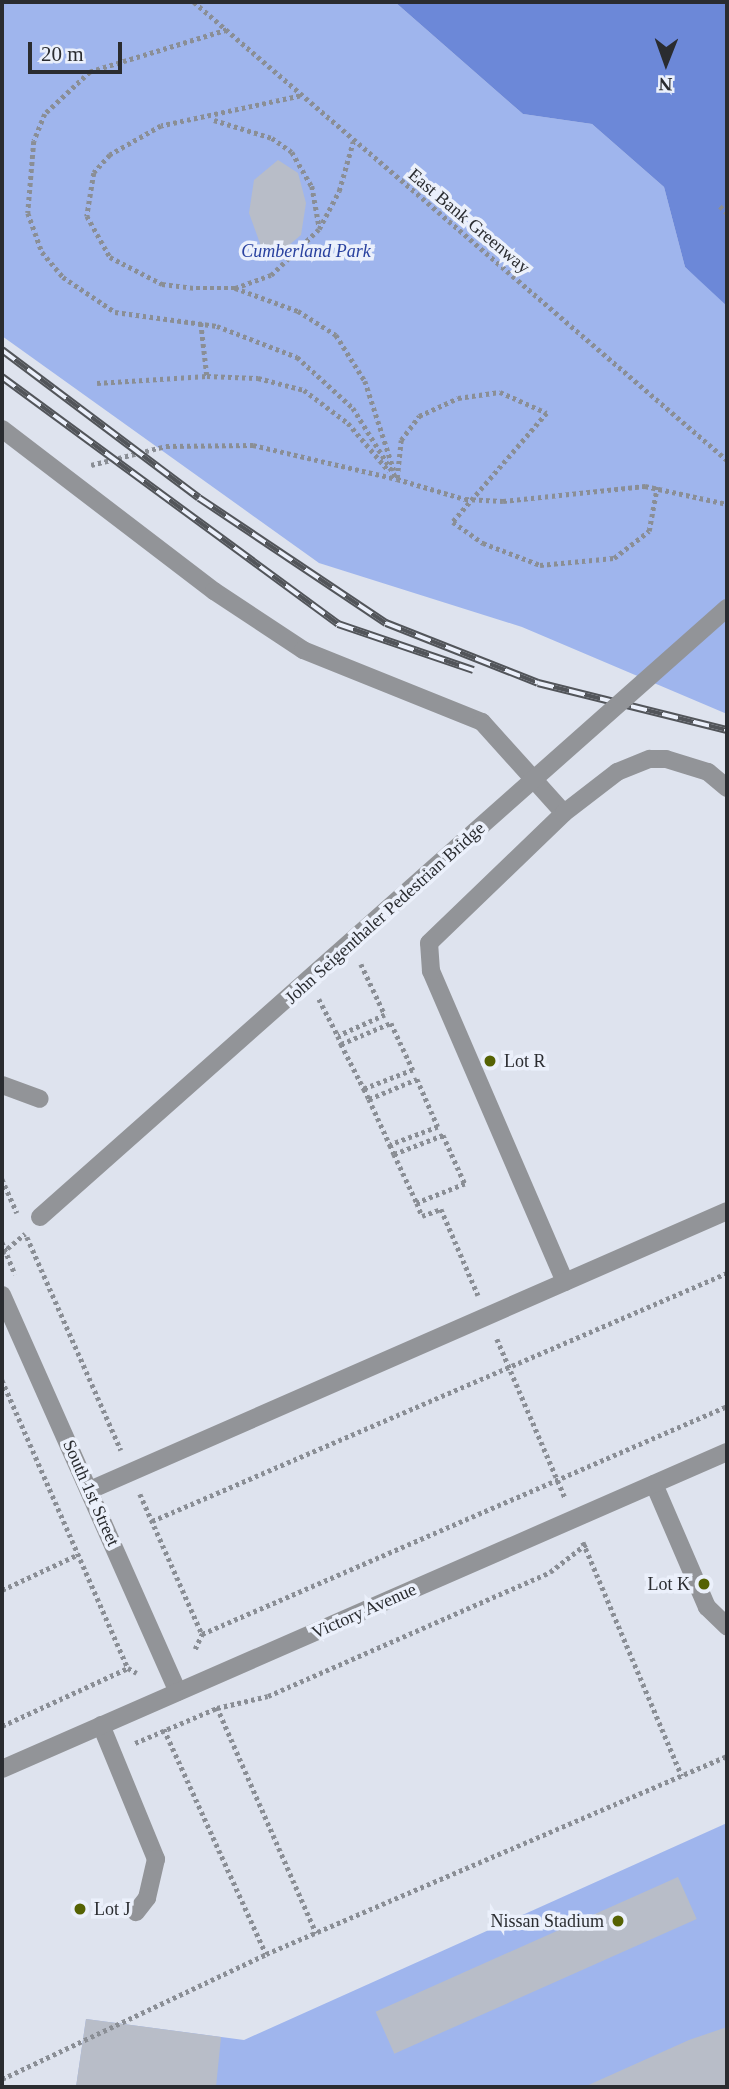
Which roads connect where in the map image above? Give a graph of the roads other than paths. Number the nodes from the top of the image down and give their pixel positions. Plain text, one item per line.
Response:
1 (2, 429) edge
2 (727, 608) edge
3 (727, 788) edge
4 (564, 813) junction
5 (2, 1085) edge
6 (40, 1099) dead end
7 (727, 1211) edge
8 (40, 1217) dead end
9 (565, 1282) junction
10 (2, 1294) edge
11 (727, 1452) edge
12 (654, 1484) junction
13 (90, 1490) junction
14 (727, 1626) edge
15 (178, 1692) junction
16 (102, 1725) junction
17 (2, 1769) edge
18 (136, 1912) dead end

1 - 4 street
2 - 8 street, John Seigenthaler Pedestrian Bridge, bridge
3 - 4 street
4 - 9 street
5 - 6 street
7 - 9 street
9 - 13 street
10 - 13 street, South 1st Street
11 - 12 street, Victory Avenue
12 - 14 street
12 - 15 street, Victory Avenue
13 - 15 street, South 1st Street
15 - 16 street, Victory Avenue
16 - 17 street, Victory Avenue
16 - 18 street

